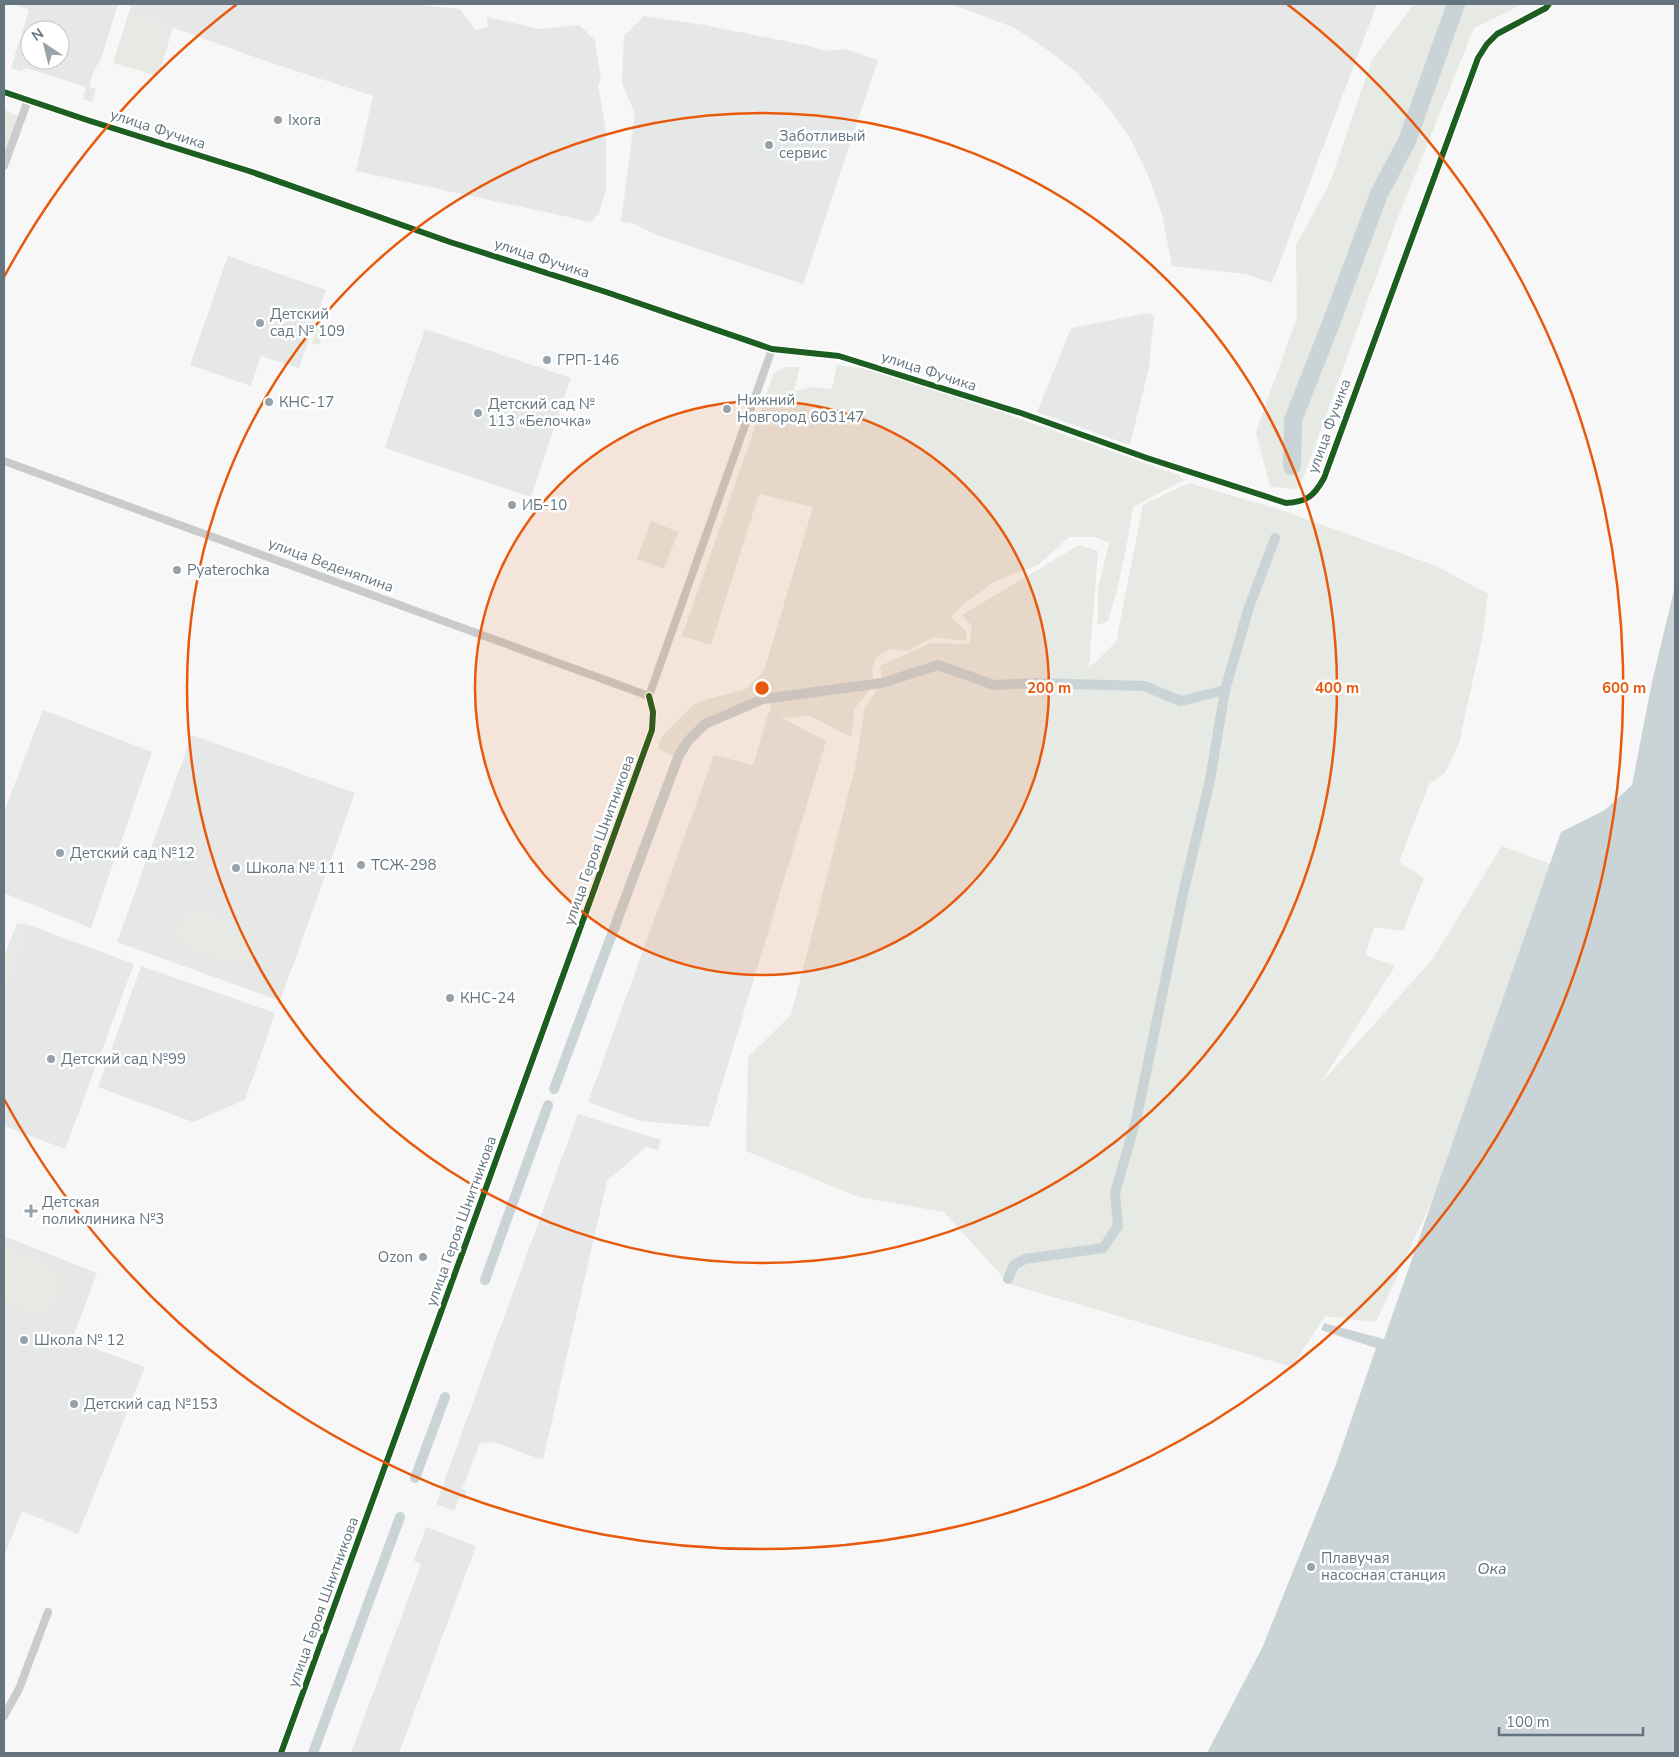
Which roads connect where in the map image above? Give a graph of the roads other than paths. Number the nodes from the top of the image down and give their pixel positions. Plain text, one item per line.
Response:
1 (1549, 4) edge
2 (4, 92) edge
3 (28, 100) junction
4 (4, 166) edge
5 (772, 349) junction
6 (4, 461) edge
7 (650, 696) junction
8 (48, 1612) dead end
9 (4, 1716) edge
10 (281, 1753) edge

1 - 5 street, улица Фучика
2 - 3 street, улица Фучика
3 - 4 street
3 - 5 street, улица Фучика
5 - 7 street
6 - 7 street, улица Веденяпина
7 - 10 street, улица Героя Шнитникова
8 - 9 street

